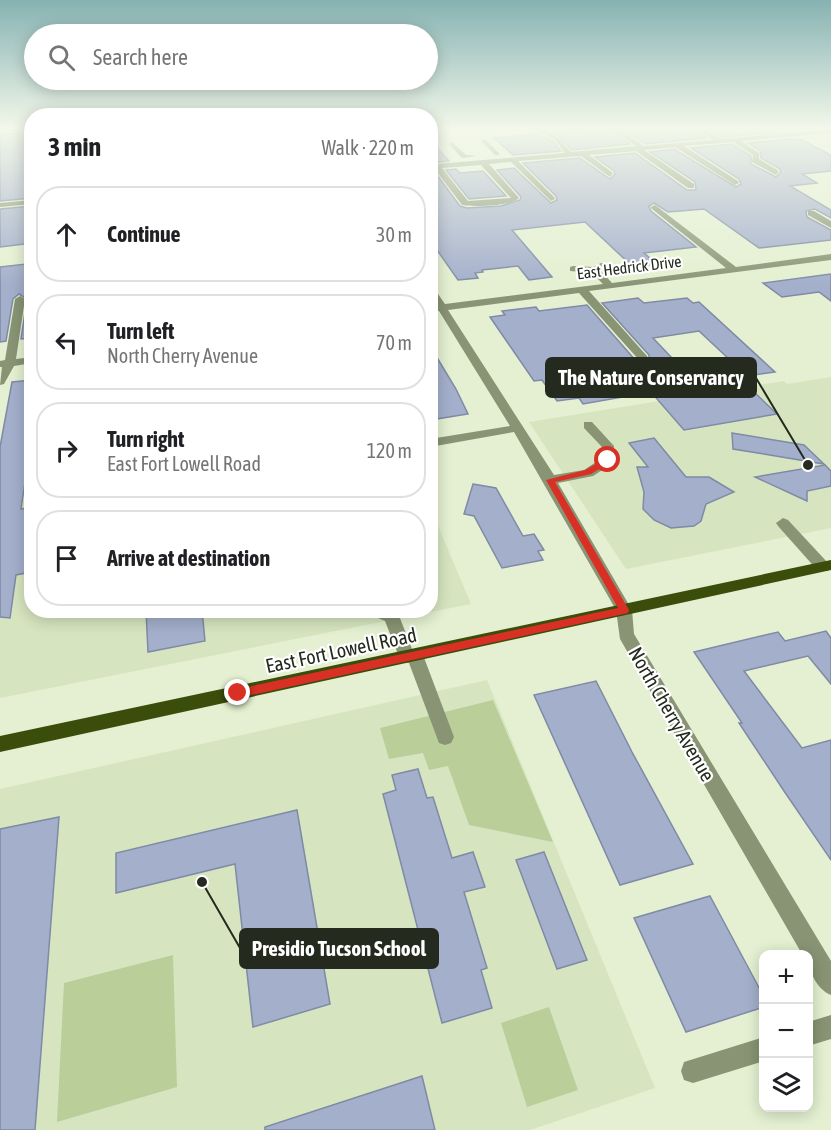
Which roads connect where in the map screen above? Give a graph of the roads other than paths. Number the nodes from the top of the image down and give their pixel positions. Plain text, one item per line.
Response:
1 (446, 181) edge
2 (498, 181) edge
3 (533, 181) edge
4 (684, 181) edge
5 (732, 181) edge
6 (735, 183) dead end
7 (691, 186) dead end
8 (551, 199) dead end
9 (24, 203) edge
10 (0, 205) edge
11 (655, 207) dead end
12 (811, 213) dead end
13 (831, 225) edge
14 (831, 257) edge
15 (604, 265) dead end
16 (573, 269) dead end
17 (594, 270) junction
18 (734, 270) junction
19 (610, 286) junction
20 (582, 290) junction
21 (20, 299) dead end
22 (438, 309) edge
23 (438, 312) edge
24 (643, 358) dead end
25 (24, 361) edge
26 (5, 364) edge
27 (0, 382) edge
28 (588, 425) dead end
29 (517, 428) junction
30 (438, 442) edge
31 (550, 480) junction
32 (783, 524) dead end
33 (827, 566) edge
34 (624, 610) junction
35 (392, 618) edge
36 (411, 656) junction
37 (445, 737) dead end
38 (0, 744) edge
39 (831, 983) edge
40 (831, 1027) edge
41 (813, 1032) edge
42 (759, 1051) edge
43 (693, 1071) dead end

1 - 2 street
3 - 8 street
4 - 7 street
5 - 6 street
9 - 10 street
11 - 18 street
12 - 13 street
14 - 18 street, East Hedrick Drive
15 - 17 street
16 - 17 street
17 - 19 street
18 - 19 street, East Hedrick Drive
19 - 20 street, East Hedrick Drive
20 - 22 street, East Hedrick Drive
20 - 24 street
21 - 26 street
23 - 29 street, North Cherry Avenue
25 - 26 street
26 - 27 street
28 - 31 street
29 - 30 street
29 - 31 street, North Cherry Avenue
31 - 34 street, North Cherry Avenue
32 - 33 street
33 - 34 main road, East Fort Lowell Road
34 - 36 main road, East Fort Lowell Road
34 - 39 street, North Cherry Avenue
35 - 36 street
36 - 37 street
36 - 38 main road, East Fort Lowell Road
40 - 41 street
42 - 43 street

